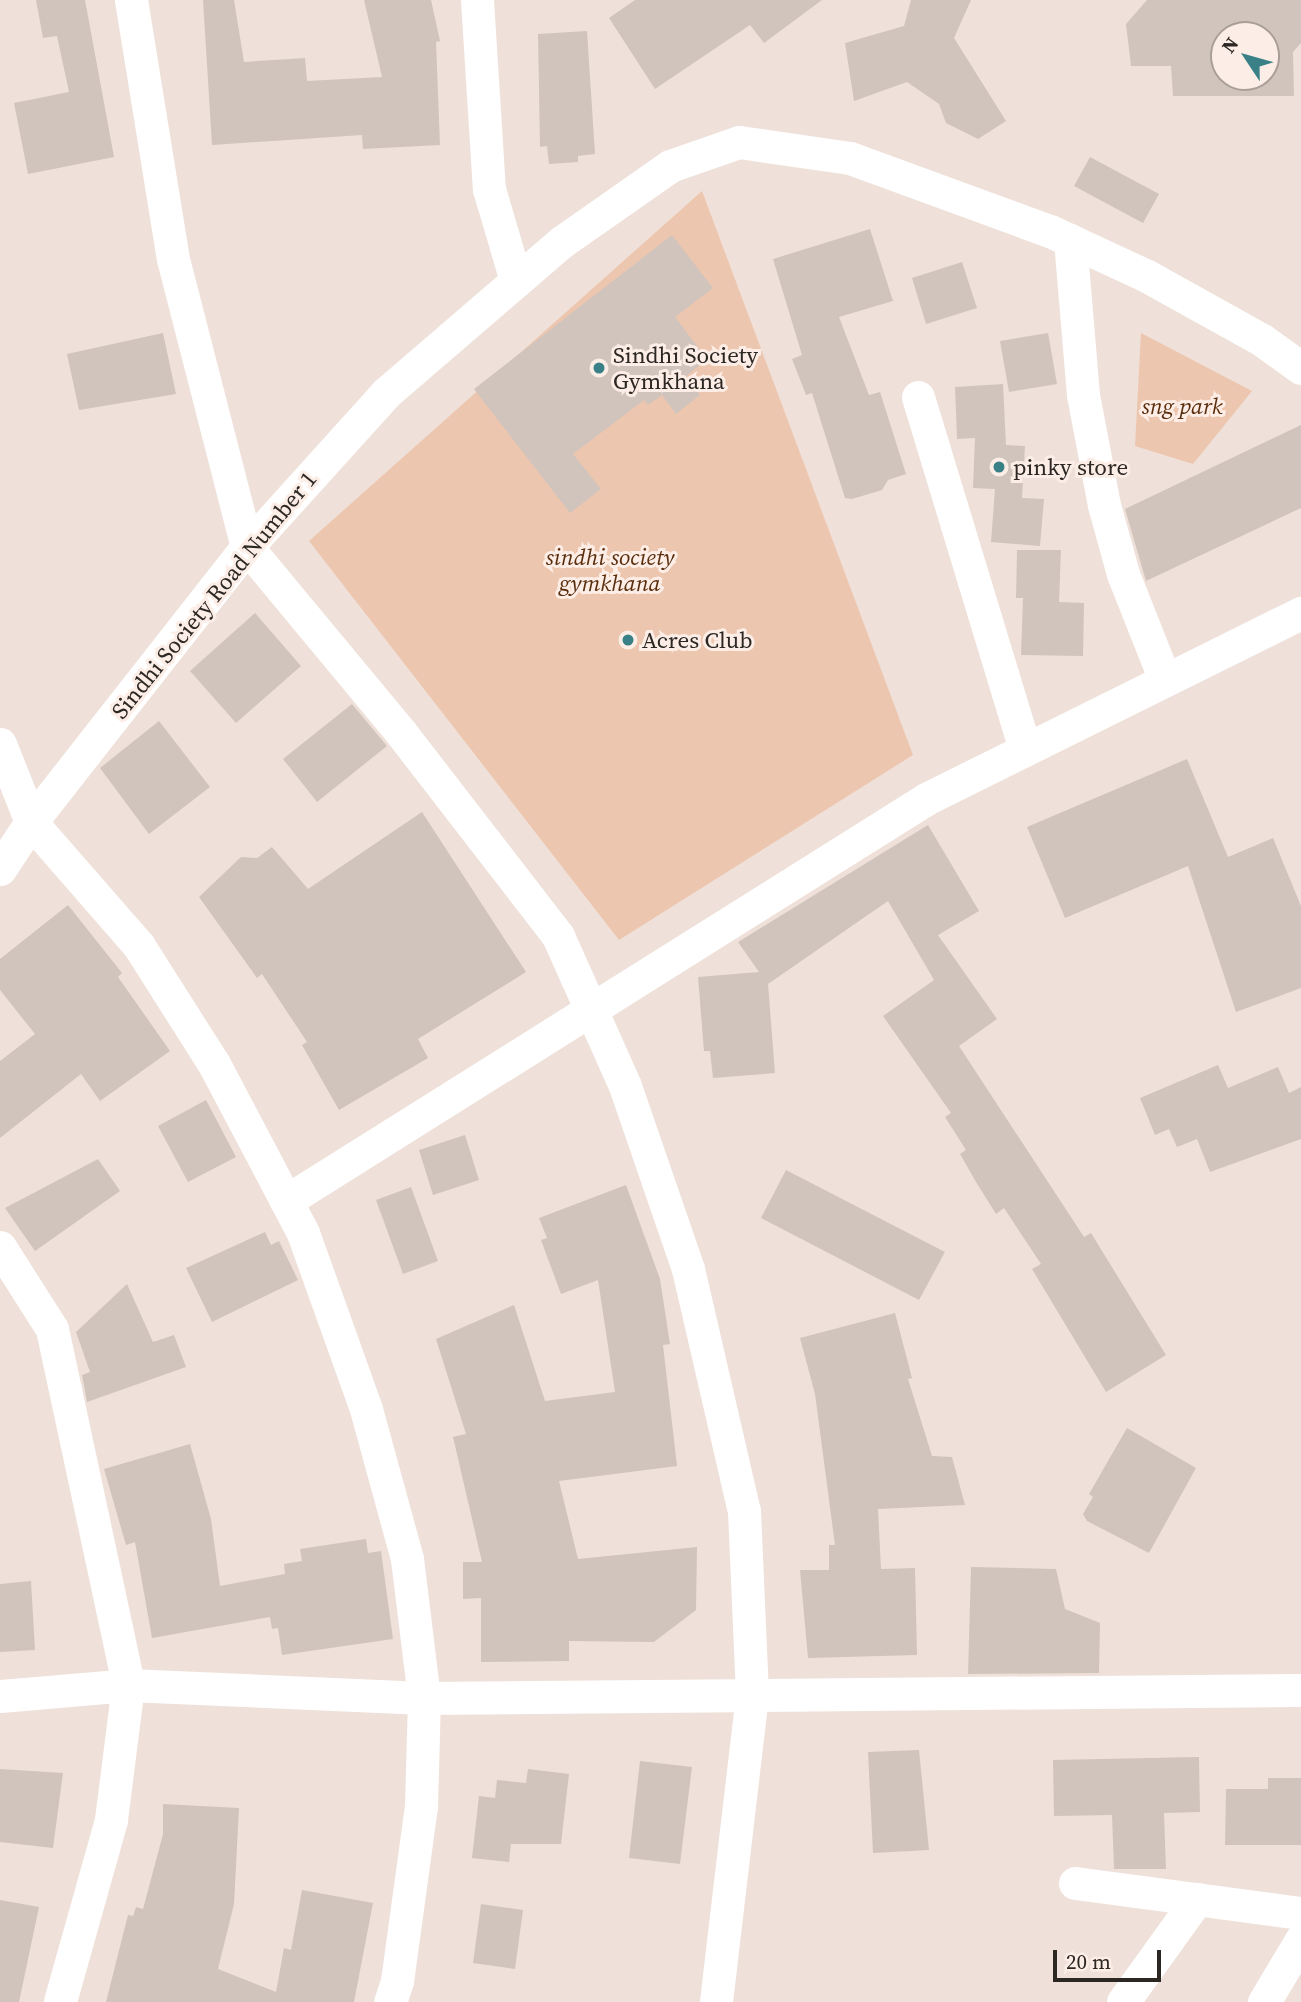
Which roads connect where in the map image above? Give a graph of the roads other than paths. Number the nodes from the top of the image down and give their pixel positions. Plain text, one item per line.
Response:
1 (131, 0) edge
2 (477, 0) edge
3 (1070, 240) junction
4 (516, 281) junction
5 (1301, 368) edge
6 (918, 397) dead end
7 (247, 547) junction
8 (1301, 613) edge
9 (1165, 680) junction
10 (0, 744) edge
11 (1025, 749) junction
12 (16, 821) edge
13 (0, 869) edge
14 (590, 1007) junction
15 (286, 1201) junction
16 (0, 1247) edge
17 (128, 1685) junction
18 (1301, 1690) edge
19 (752, 1695) junction
20 (0, 1696) edge
21 (424, 1698) junction
22 (1075, 1883) dead end
23 (1197, 1899) junction
24 (1301, 1913) edge
25 (1301, 1940) edge
26 (60, 2002) edge
27 (390, 2002) edge
28 (716, 2002) edge
29 (1123, 2002) edge
30 (1264, 2002) edge

1 - 7 street
2 - 4 street
3 - 4 street, Sindhi Society Road Number 1
3 - 5 street, Sindhi Society Road Number 1
3 - 9 street
4 - 7 street, Sindhi Society Road Number 1
6 - 11 street
7 - 12 street, Sindhi Society Road Number 1
7 - 14 street
8 - 9 street
9 - 11 street
10 - 12 street
11 - 14 street
12 - 13 street, Sindhi Society Road Number 1
12 - 15 street
14 - 15 street
14 - 19 street
15 - 21 street
16 - 17 street
17 - 20 street
17 - 21 street
17 - 26 street
18 - 19 street
19 - 21 street
19 - 28 street
21 - 27 street
22 - 23 street
23 - 24 street
23 - 29 street
25 - 30 street

